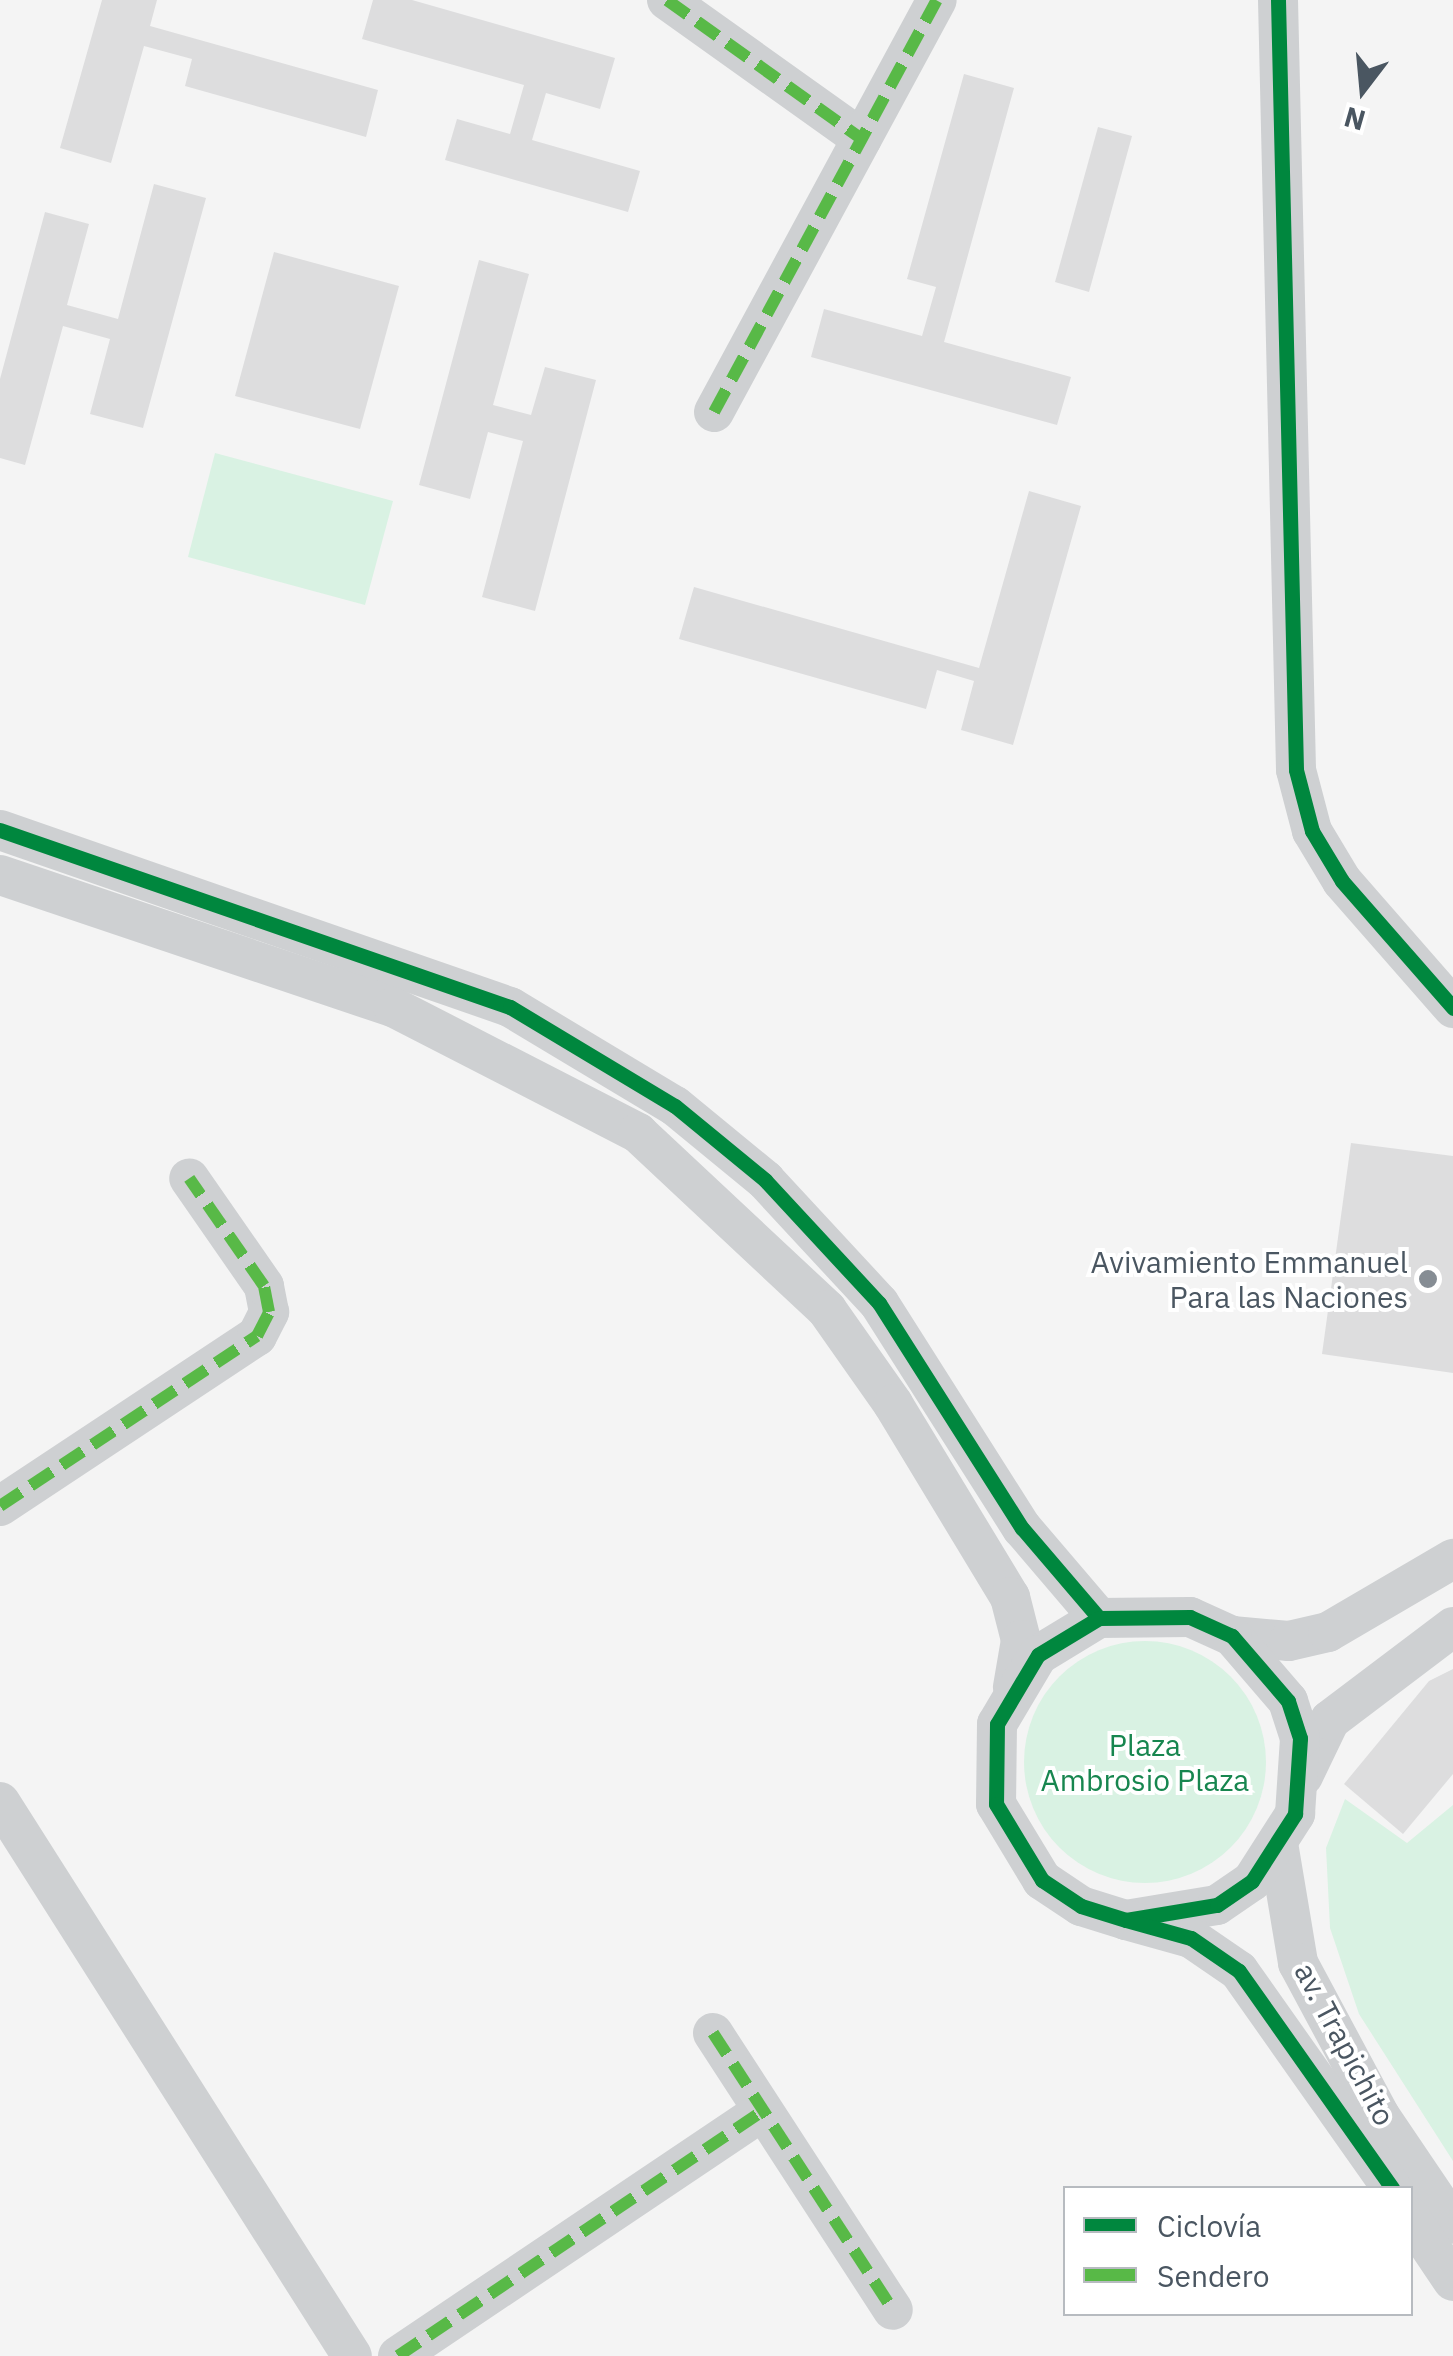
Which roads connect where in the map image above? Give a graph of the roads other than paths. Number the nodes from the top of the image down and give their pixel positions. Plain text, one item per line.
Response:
1 (937, 0) edge
2 (1278, 0) edge
3 (671, 1) edge
4 (862, 139) junction
5 (714, 412) dead end
6 (0, 830) edge
7 (0, 875) edge
8 (1453, 1008) edge
9 (189, 1178) dead end
10 (0, 1506) edge
11 (1453, 1559) edge
12 (1099, 1618) junction
13 (1453, 1627) edge
14 (1232, 1636) junction
15 (1013, 1687) junction
16 (1302, 1776) junction
17 (0, 1802) edge
18 (1279, 1848) junction
19 (1126, 1920) junction
20 (712, 2034) dead end
21 (762, 2111) junction
22 (1391, 2186) edge
23 (1413, 2221) edge
24 (1453, 2224) edge
25 (1453, 2281) edge
26 (893, 2310) dead end
27 (352, 2356) edge
28 (398, 2356) edge

1 - 4 street
2 - 8 street
3 - 4 street
4 - 5 street
6 - 12 street
7 - 15 street
9 - 10 street
11 - 14 street
12 - 14 street
12 - 15 street
13 - 16 street
14 - 16 street
15 - 19 street
16 - 18 street
17 - 27 street
18 - 19 street
18 - 24 street, av. Trapichito
19 - 22 street
20 - 21 street
21 - 26 street
21 - 28 street
23 - 25 street

